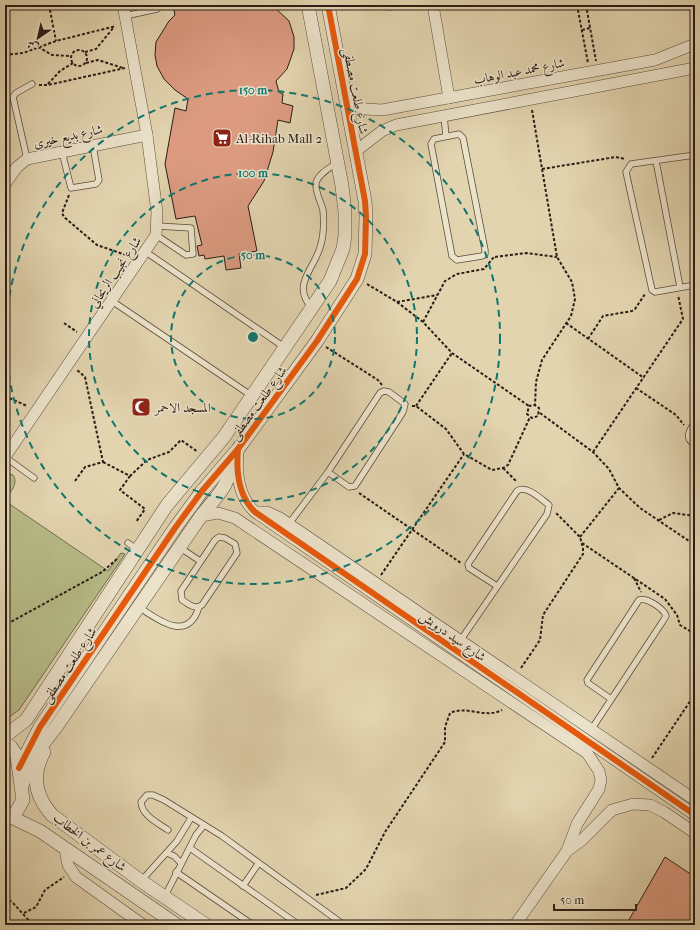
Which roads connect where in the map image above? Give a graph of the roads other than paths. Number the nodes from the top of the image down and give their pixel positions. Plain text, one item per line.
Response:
1 (161, 5) edge
2 (308, 5) edge
3 (328, 5) edge
4 (433, 5) edge
5 (125, 15) edge
6 (695, 44) edge
7 (695, 68) edge
8 (32, 84) road end
9 (449, 98) junction
10 (347, 102) junction
11 (444, 116) junction
12 (146, 134) junction
13 (446, 136) junction
14 (93, 145) junction
15 (356, 151) junction
16 (62, 152) junction
17 (695, 155) edge
18 (27, 159) junction
19 (656, 161) junction
20 (338, 162) junction
21 (5, 184) edge
22 (156, 231) junction
23 (144, 256) junction
24 (695, 285) edge
25 (678, 288) junction
26 (112, 301) junction
27 (312, 308) junction
28 (301, 326) junction
29 (318, 340) junction
30 (285, 348) junction
31 (252, 396) junction
32 (695, 422) edge
33 (695, 445) edge
34 (234, 454) junction
35 (5, 457) edge
36 (328, 472) junction
37 (34, 478) dead end
38 (255, 512) junction
39 (201, 516) junction
40 (288, 524) junction
41 (180, 547) junction
42 (200, 561) junction
43 (497, 586) junction
44 (199, 606) junction
45 (138, 607) junction
46 (460, 640) junction
47 (515, 678) junction
48 (508, 688) junction
49 (611, 699) junction
50 (56, 728) junction
51 (591, 730) junction
52 (5, 736) edge
53 (5, 743) edge
54 (19, 768) junction
55 (643, 772) junction
56 (22, 785) junction
57 (695, 800) edge
58 (695, 815) edge
59 (8, 818) edge
60 (191, 818) junction
61 (204, 825) junction
62 (168, 830) dead end
63 (695, 833) edge
64 (190, 848) junction
65 (65, 849) junction
66 (567, 851) junction
67 (167, 853) junction
68 (181, 863) junction
69 (258, 864) junction
70 (176, 872) junction
71 (141, 881) junction
72 (243, 886) junction
73 (164, 897) junction
74 (143, 925) edge
75 (177, 925) edge
76 (206, 925) edge
77 (253, 925) edge
78 (299, 925) edge
79 (343, 925) edge
80 (515, 925) edge

1 - 5 lane
2 - 20 street, شارع طلعت مصطفى
3 - 10 street, شارع طلعت مصطفى
4 - 9 street
5 - 12 street
6 - 9 street, شارع محمد عبد الوهاب
7 - 11 street
8 - 18 lane
9 - 10 street, شارع محمد عبد الوهاب
10 - 15 street, شارع طلعت مصطفى
11 - 13 lane
11 - 15 street
12 - 14 street, شارع بديع خيرى
12 - 22 street
13 - 13 lane
14 - 16 street, شارع بديع خيرى
14 - 16 lane
15 - 29 street, شارع طلعت مصطفى
16 - 18 street, شارع بديع خيرى
17 - 19 lane
18 - 21 street, شارع بديع خيرى
19 - 25 lane
19 - 25 lane
20 - 27 street, شارع طلعت مصطفى
20 - 27 lane
22 - 22 lane
22 - 23 street, شارع نجيب الريحاني
23 - 26 street, شارع نجيب الريحاني
23 - 30 lane
24 - 25 lane
26 - 31 lane
26 - 35 street, شارع نجيب الريحاني
27 - 28 street, شارع طلعت مصطفى
28 - 29 street
28 - 30 street, شارع طلعت مصطفى
29 - 34 street, شارع طلعت مصطفى
30 - 31 street, شارع طلعت مصطفى
31 - 52 street, شارع طلعت مصطفى
32 - 33 lane
34 - 38 street, شارع سيد درويش
34 - 39 street
34 - 54 street, شارع طلعت مصطفى
35 - 37 lane
36 - 36 lane
36 - 40 lane
38 - 40 street
38 - 48 street, شارع سيد درويش
39 - 41 street
39 - 66 street, شارع سيد درويش
40 - 46 street
41 - 42 lane
41 - 45 street
42 - 44 lane
42 - 44 lane
43 - 43 lane
43 - 46 lane
44 - 45 lane
45 - 50 street
46 - 47 street
47 - 48 street
47 - 51 street
48 - 55 street, شارع سيد درويش
49 - 49 lane
49 - 51 lane
50 - 56 street
50 - 71 street, شارع عمر بن الخطاب
51 - 55 street
53 - 54 street
54 - 56 street
55 - 57 street
55 - 58 street, شارع سيد درويش
56 - 59 street
59 - 65 street, شارع عمر بن الخطاب
60 - 61 lane
60 - 62 lane
60 - 67 lane
61 - 64 lane
61 - 69 lane
63 - 66 street
64 - 68 lane
64 - 72 lane
65 - 74 street
65 - 75 street, شارع عمر بن الخطاب
66 - 80 street
67 - 68 lane
67 - 71 lane
68 - 70 lane
69 - 72 lane
69 - 79 lane
70 - 73 lane
70 - 77 lane
71 - 73 street, شارع عمر بن الخطاب
72 - 78 lane
73 - 76 street, شارع عمر بن الخطاب

